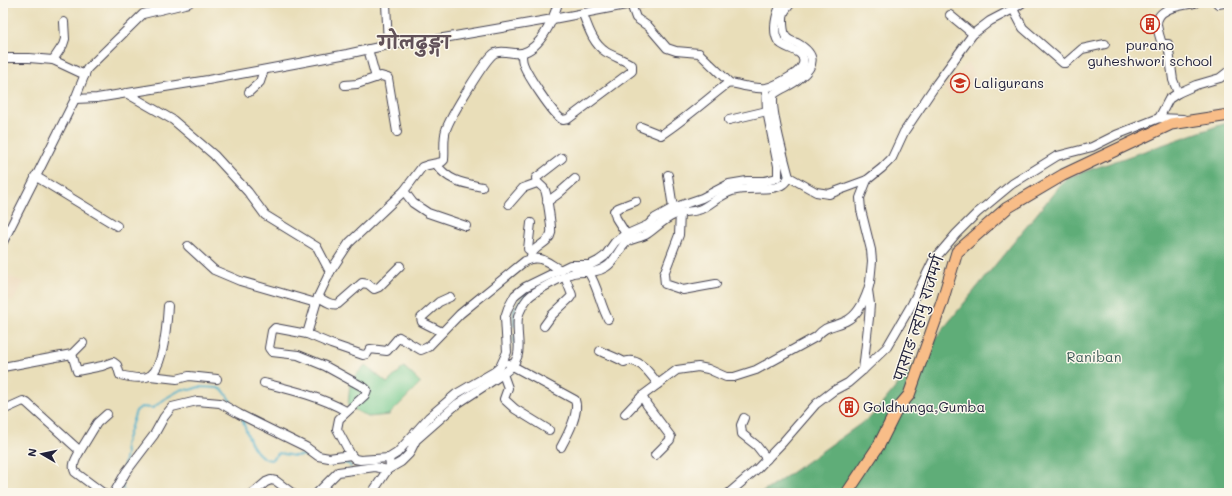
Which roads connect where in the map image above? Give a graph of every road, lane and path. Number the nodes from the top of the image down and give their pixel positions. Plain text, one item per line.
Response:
1 (189, 3) edge
2 (386, 3) edge
3 (558, 3) edge
4 (645, 3) edge
5 (782, 3) edge
6 (791, 3) edge
7 (1022, 3) edge
8 (1195, 3) edge
9 (1217, 3) edge
10 (1224, 3) edge
11 (631, 4) junction
12 (1013, 9) junction
13 (583, 14) junction
14 (950, 15) dead end
15 (553, 20) junction
16 (64, 22) dead end
17 (973, 34) junction
18 (1105, 44) dead end
19 (388, 45) junction
20 (368, 49) junction
21 (522, 53) junction
22 (3, 58) edge
23 (53, 60) junction
24 (264, 70) junction
25 (1229, 71) edge
26 (85, 75) junction
27 (376, 78) junction
28 (730, 83) junction
29 (345, 85) dead end
30 (766, 88) junction
31 (249, 92) dead end
32 (126, 93) junction
33 (1178, 93) junction
34 (75, 99) junction
35 (767, 112) junction
36 (1229, 116) edge
37 (1159, 118) junction
38 (729, 120) dead end
39 (1206, 120) junction
40 (641, 127) dead end
41 (397, 132) dead end
42 (562, 158) dead end
43 (436, 164) junction
44 (668, 175) dead end
45 (35, 176) junction
46 (789, 178) junction
47 (575, 179) dead end
48 (867, 180) junction
49 (537, 183) junction
50 (482, 187) dead end
51 (404, 191) junction
52 (636, 201) dead end
53 (547, 202) junction
54 (509, 204) dead end
55 (676, 210) junction
56 (531, 223) dead end
57 (116, 226) dead end
58 (466, 226) dead end
59 (625, 238) junction
60 (3, 242) edge
61 (188, 246) dead end
62 (533, 255) junction
63 (400, 266) dead end
64 (330, 272) junction
65 (589, 273) junction
66 (560, 275) junction
67 (716, 284) dead end
68 (868, 290) junction
69 (450, 298) dead end
70 (317, 300) junction
71 (168, 306) dead end
72 (608, 319) dead end
73 (544, 326) dead end
74 (442, 332) junction
75 (307, 334) junction
76 (83, 343) dead end
77 (600, 351) dead end
78 (72, 354) junction
79 (508, 364) junction
80 (3, 367) edge
81 (863, 370) junction
82 (503, 374) junction
83 (150, 376) junction
84 (217, 379) dead end
85 (264, 383) dead end
86 (658, 384) junction
87 (642, 396) junction
88 (3, 410) edge
89 (346, 411) junction
90 (107, 414) dead end
91 (625, 414) dead end
92 (744, 418) dead end
93 (549, 430) dead end
94 (561, 447) dead end
95 (80, 451) junction
96 (351, 455) junction
97 (655, 455) dead end
98 (767, 459) junction
99 (389, 464) junction
100 (103, 493) edge
101 (114, 493) edge
102 (253, 493) edge
103 (292, 493) edge
104 (317, 493) edge
105 (372, 493) edge
106 (729, 493) edge
107 (847, 493) edge

1 - 26 street
2 - 19 street
3 - 15 street
4 - 11 street
5 - 30 street
6 - 46 street
7 - 12 street
8 - 33 street
9 - 10 street
11 - 13 street
11 - 28 street
12 - 17 street
12 - 18 street
13 - 15 street
13 - 21 street
14 - 17 street
15 - 19 street
15 - 21 street
16 - 23 street
17 - 48 street
19 - 20 street
20 - 24 street
20 - 27 street
21 - 43 street
22 - 23 street
23 - 26 street
24 - 31 street
24 - 32 street
25 - 33 street
26 - 34 street
27 - 29 street
27 - 41 street
28 - 30 street
28 - 40 street
30 - 35 street
32 - 34 street
32 - 64 street
33 - 37 street
34 - 45 street
35 - 38 street
35 - 55 street
36 - 39 main road, पासाङ ल्हामु राजमर्ग
37 - 39 street
37 - 81 street
39 - 107 main road, पासाङ ल्हामु राजमर्ग
42 - 49 street
43 - 50 street
43 - 51 street
44 - 55 street
45 - 57 street
45 - 60 street
46 - 48 street
46 - 55 street
47 - 53 street
48 - 68 street
49 - 53 street
49 - 54 street
51 - 58 street
51 - 64 street
52 - 59 street
53 - 62 street
55 - 59 street
55 - 67 street
56 - 62 street
59 - 65 street
59 - 66 street
61 - 70 street
62 - 66 street
62 - 74 street
63 - 70 street
64 - 70 street
65 - 66 street
65 - 72 street
66 - 73 street
66 - 79 street
66 - 79 street
68 - 81 street
68 - 86 street
69 - 74 street
70 - 75 street
71 - 83 street
74 - 75 street
75 - 89 street
76 - 78 street
77 - 86 street
78 - 80 street
78 - 83 street
79 - 82 street
79 - 94 street
79 - 99 street
81 - 98 street
82 - 93 street
82 - 99 street
83 - 84 street
85 - 89 street
86 - 87 street
87 - 91 street
87 - 97 street
88 - 95 street
89 - 96 street
90 - 95 street
92 - 98 street
95 - 100 street
96 - 99 street
96 - 101 street
98 - 106 street
99 - 104 street
99 - 105 street
102 - 103 street

